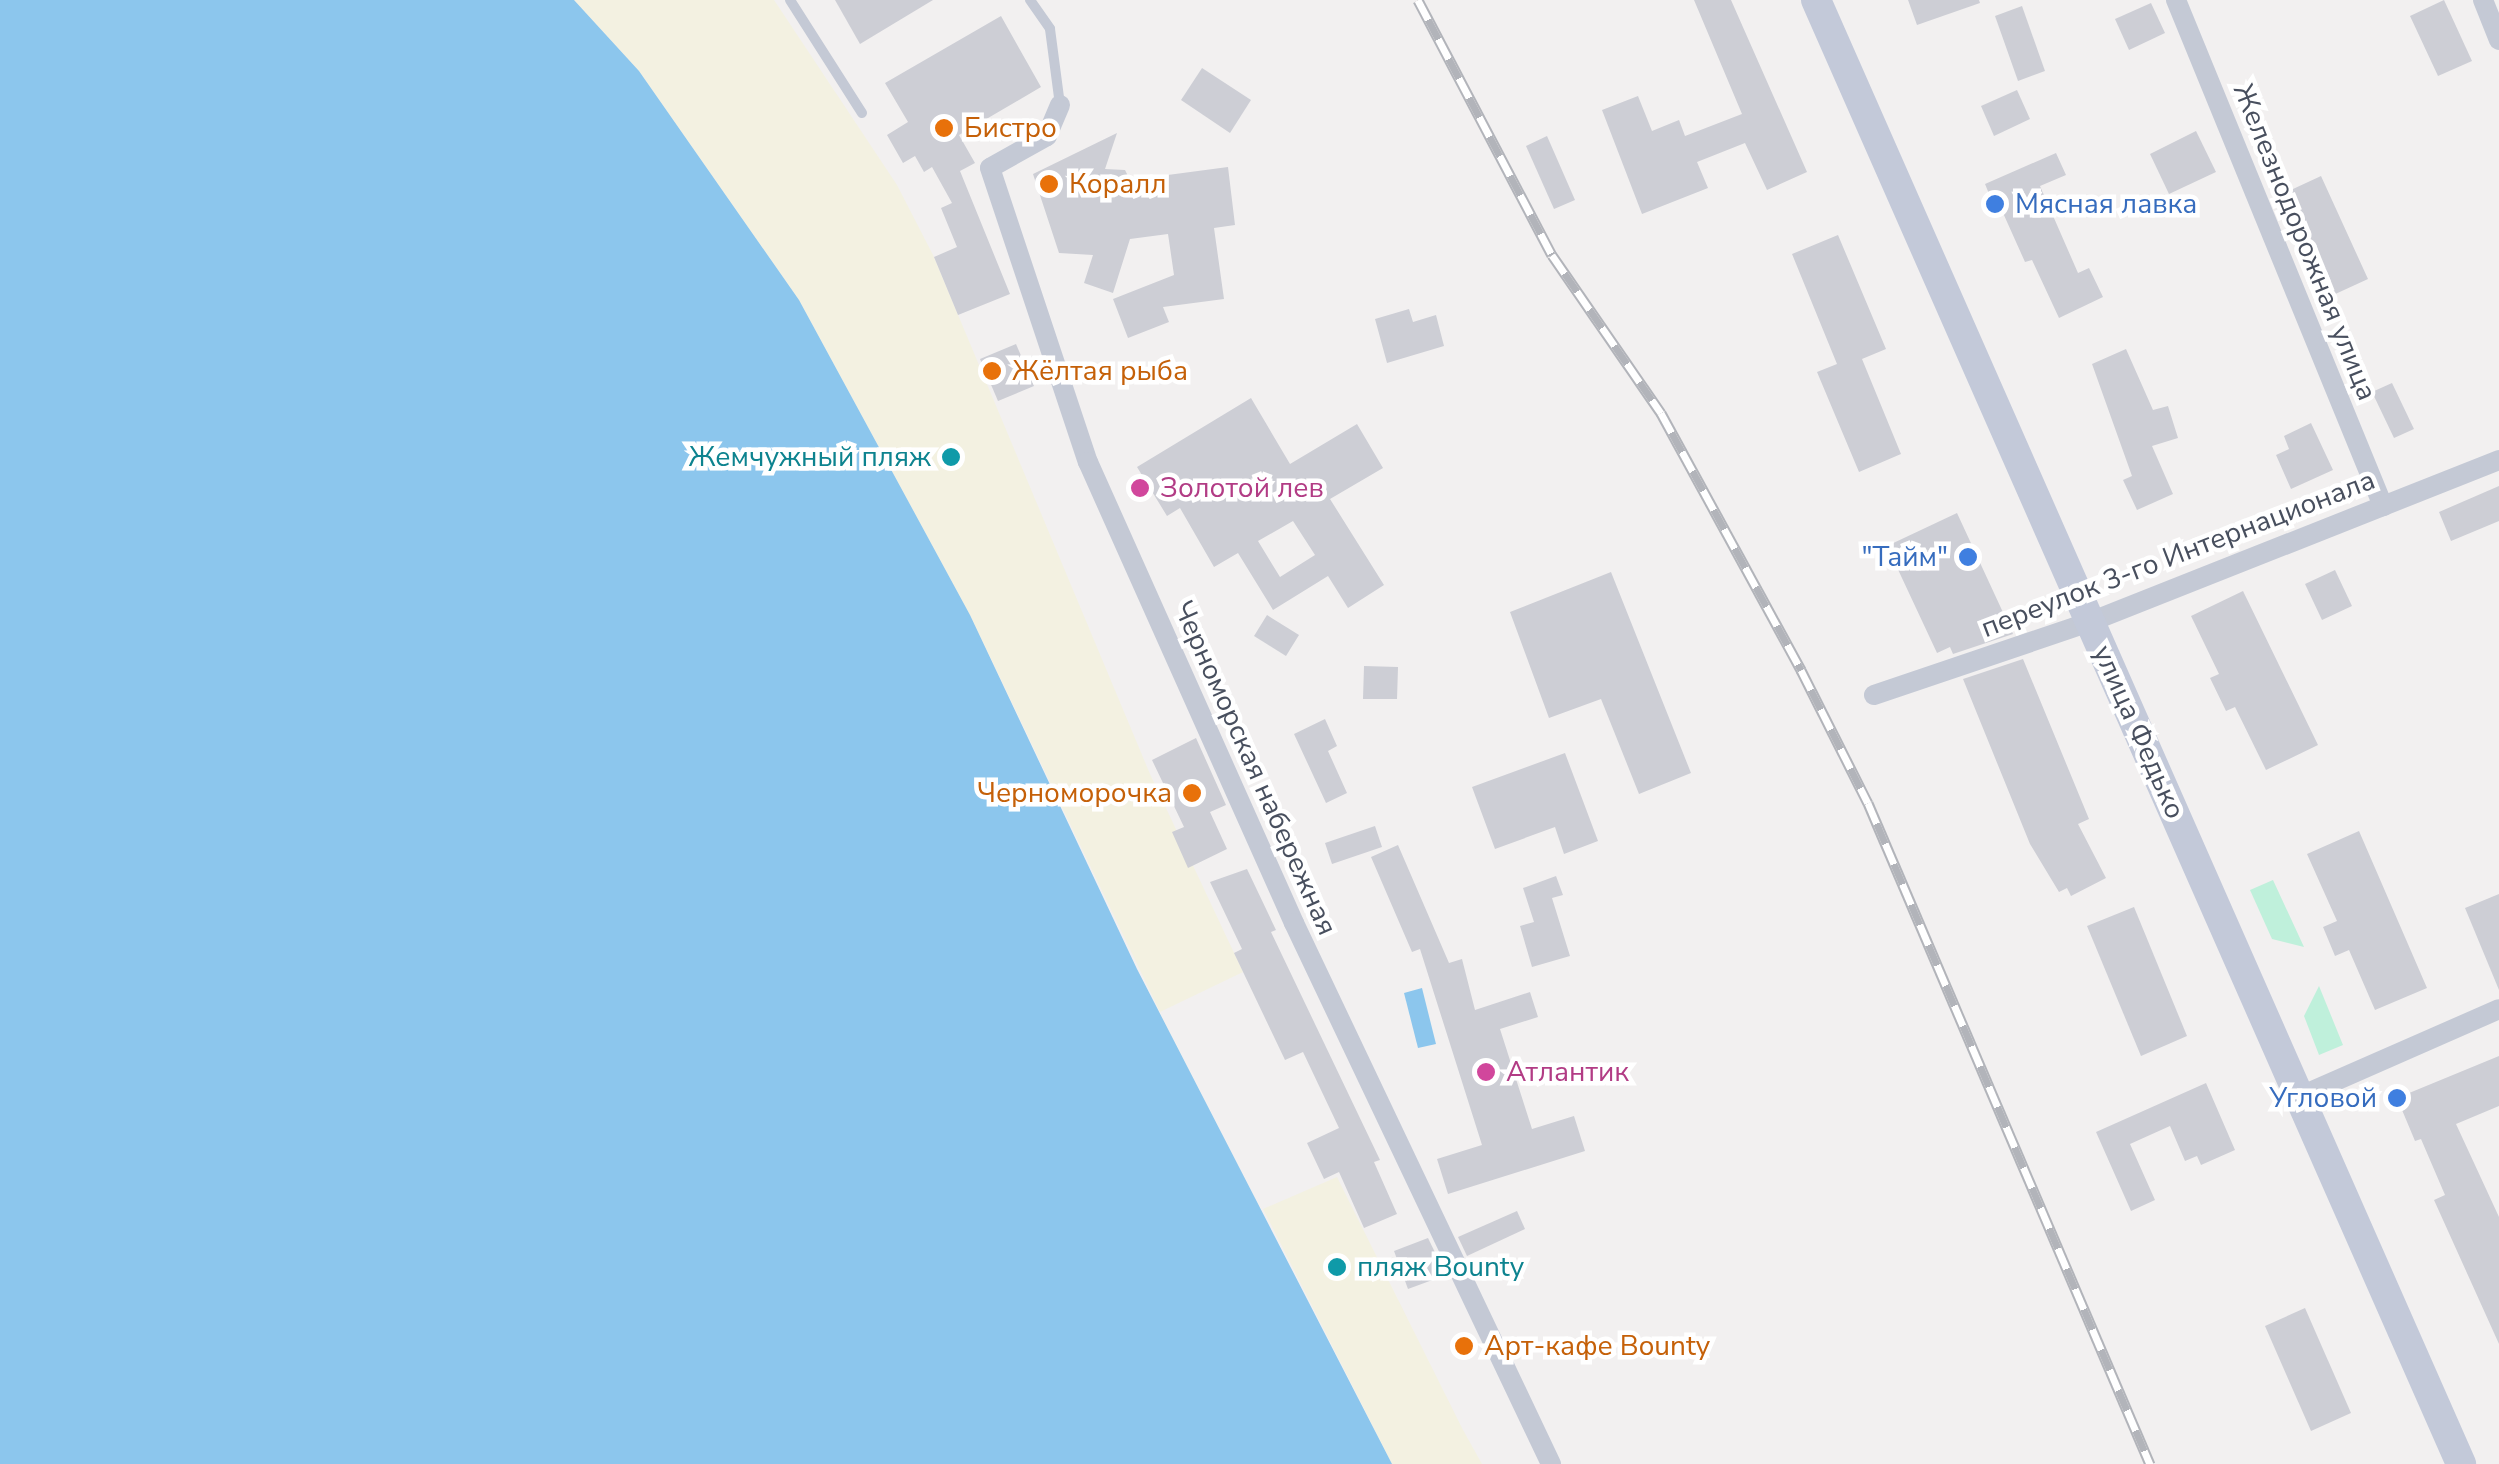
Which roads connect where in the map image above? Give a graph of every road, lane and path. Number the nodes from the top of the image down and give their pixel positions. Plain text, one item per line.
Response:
1 (790, 0) edge
2 (1030, 0) edge
3 (1816, 0) edge
4 (2176, 0) edge
5 (2483, 0) edge
6 (2499, 40) edge
7 (1060, 105) joint
8 (862, 113) dead end
9 (2499, 460) edge
10 (2383, 506) junction
11 (2090, 622) junction
12 (1874, 695) dead end
13 (2499, 1009) edge
14 (2302, 1096) junction
15 (1552, 1464) edge
16 (2461, 1464) edge

1 - 8 lane
2 - 7 lane
3 - 11 main road, улица Федько
4 - 10 street, Железнодорожная улица
5 - 6 street
7 - 15 street, Черноморская набережная
9 - 10 street, переулок 3-го Интернационала
10 - 11 street, переулок 3-го Интернационала
11 - 12 street, переулок 3-го Интернационала
11 - 14 main road, улица Федько
13 - 14 street
14 - 16 main road, улица Федько

